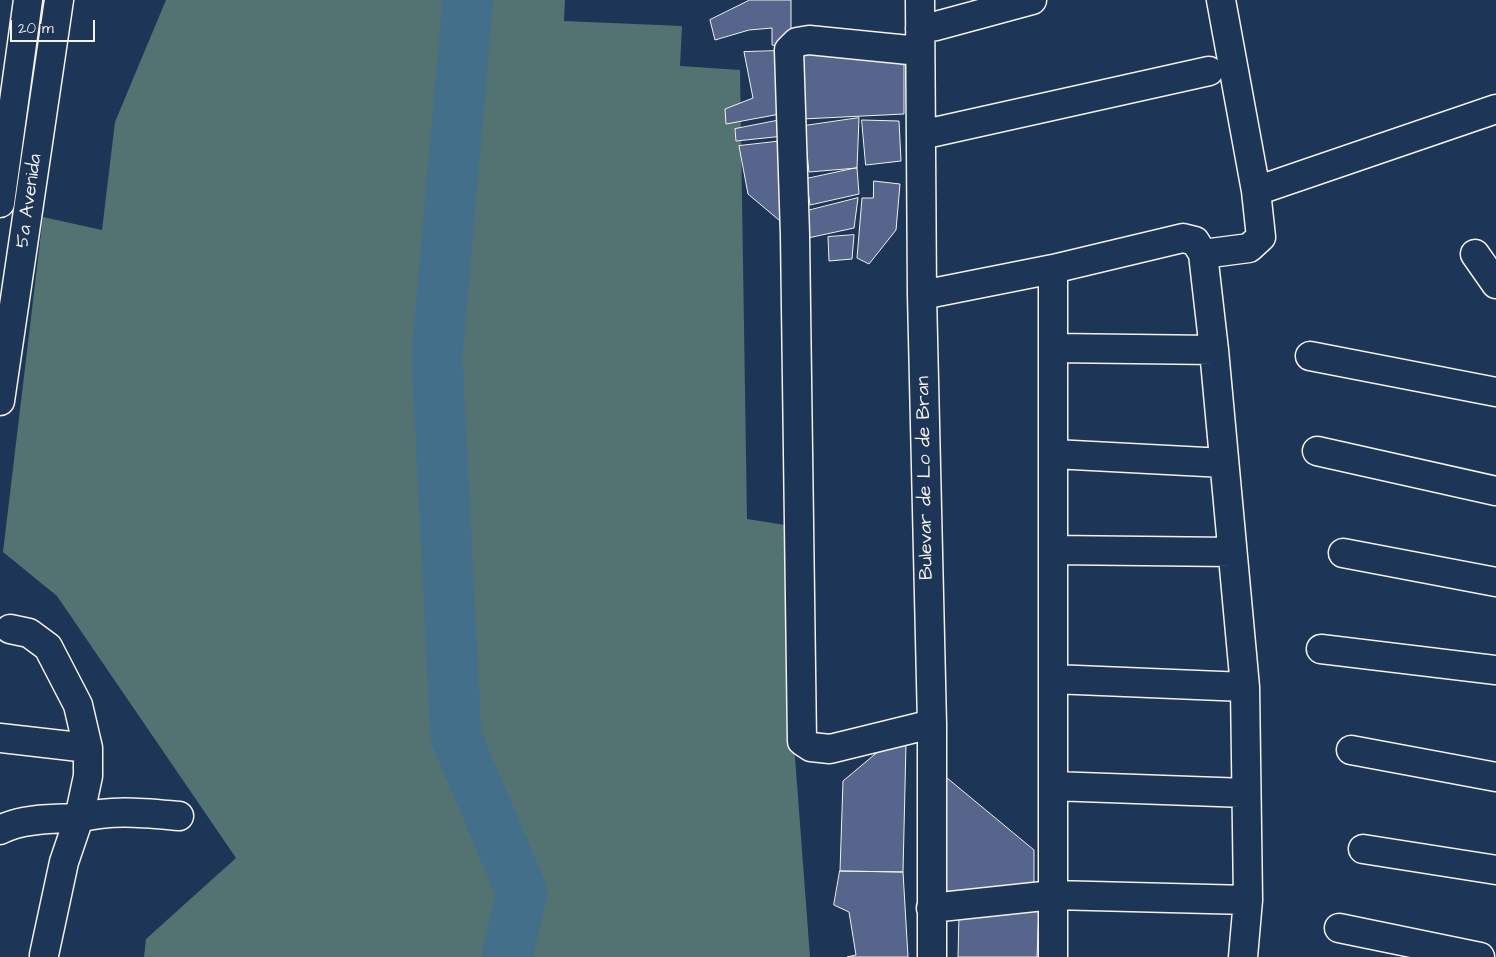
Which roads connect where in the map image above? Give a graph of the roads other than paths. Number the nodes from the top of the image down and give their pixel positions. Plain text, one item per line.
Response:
1 (28, 0) edge
2 (59, 0) edge
3 (920, 0) edge
4 (1032, 0) edge
5 (1221, 0) edge
6 (920, 39) junction
7 (1210, 71) dead end
8 (1496, 109) edge
9 (921, 135) junction
10 (1256, 191) junction
11 (0, 203) edge
12 (1203, 254) junction
13 (1475, 254) dead end
14 (1053, 269) junction
15 (1496, 284) edge
16 (922, 295) junction
17 (1054, 348) junction
18 (1214, 350) junction
19 (1310, 356) dead end
20 (1496, 392) edge
21 (0, 401) edge
22 (1317, 451) dead end
23 (1054, 454) junction
24 (1224, 463) junction
25 (1496, 491) edge
26 (1054, 550) junction
27 (1232, 552) junction
28 (1343, 553) dead end
29 (1496, 582) edge
30 (10, 629) dead end
31 (1321, 649) dead end
32 (1496, 670) edge
33 (1053, 679) junction
34 (1245, 687) junction
35 (932, 724) junction
36 (0, 738) edge
37 (88, 748) junction
38 (1350, 750) dead end
39 (1496, 777) edge
40 (1053, 786) junction
41 (1246, 793) junction
42 (179, 816) dead end
43 (79, 818) junction
44 (0, 830) edge
45 (1362, 849) dead end
46 (1496, 870) edge
47 (1053, 895) junction
48 (1248, 900) junction
49 (931, 908) junction
50 (1339, 928) dead end
51 (44, 955) dead end
52 (932, 957) edge
53 (1052, 957) edge
54 (1243, 957) edge
55 (1480, 957) edge

1 - 11 street, 5a Avenida
2 - 21 street, 5a Avenida
3 - 6 street, Bulevar de Lo de Bran
4 - 6 street
5 - 10 street
6 - 9 street, Bulevar de Lo de Bran
6 - 35 street
7 - 9 street
8 - 10 street
9 - 16 street, Bulevar de Lo de Bran
10 - 12 street
12 - 14 street
12 - 18 street
13 - 15 street
14 - 16 street
14 - 17 street
16 - 35 street, Bulevar de Lo de Bran
17 - 18 street
17 - 23 street
18 - 24 street
19 - 20 street
22 - 25 street
23 - 24 street
23 - 26 street
24 - 27 street
26 - 27 street
26 - 33 street
27 - 34 street
28 - 29 street
30 - 37 street
31 - 32 street
33 - 34 street
33 - 40 street
34 - 41 street
35 - 49 street, Bulevar de Lo de Bran
36 - 37 street
37 - 43 street
38 - 39 street
40 - 41 street
40 - 47 street
41 - 48 street
42 - 43 street
43 - 44 street
43 - 51 street
45 - 46 street
47 - 48 street
47 - 49 street
47 - 53 street
48 - 54 street
49 - 52 street, Bulevar de Lo de Bran
50 - 55 street

